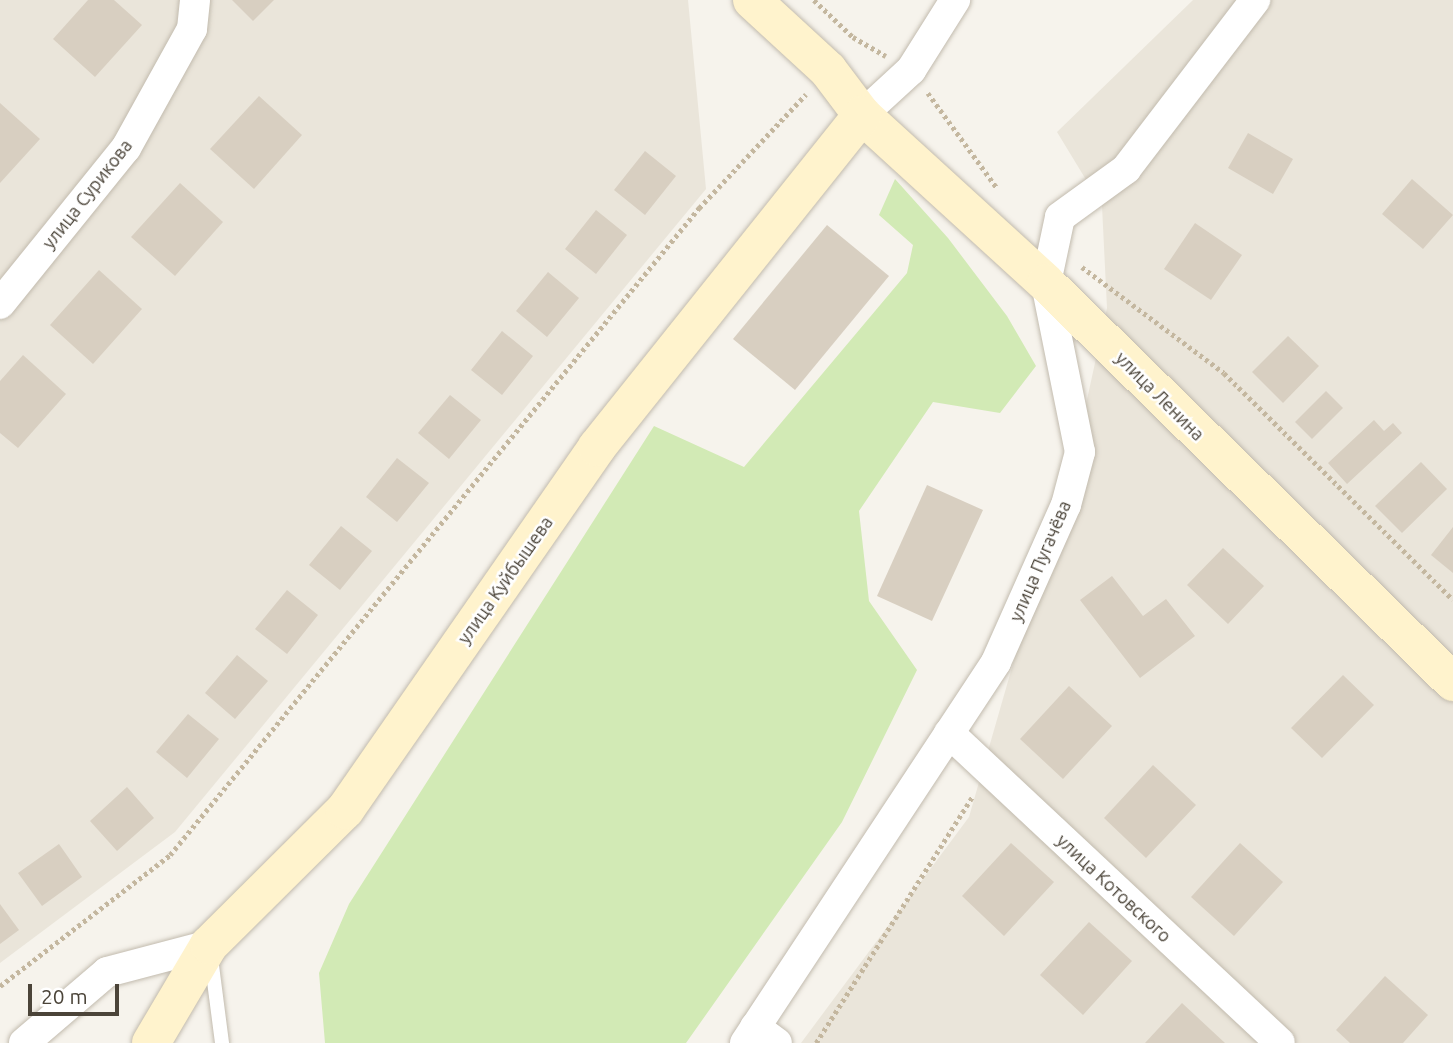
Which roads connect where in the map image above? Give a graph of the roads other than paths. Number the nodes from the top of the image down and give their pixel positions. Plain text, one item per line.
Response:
1 (195, 0) edge
2 (751, 0) edge
3 (955, 0) edge
4 (1255, 0) edge
5 (862, 115) junction
6 (1046, 283) junction
7 (0, 304) edge
8 (1453, 682) edge
9 (949, 733) junction
10 (209, 945) junction
11 (759, 1038) edge
12 (24, 1043) edge
13 (151, 1043) edge
14 (222, 1043) edge
15 (1280, 1043) edge

1 - 7 street, улица Сурикова
2 - 5 main road, улица Ленина
3 - 5 street
4 - 6 street, улица Пугачёва
5 - 6 main road, улица Ленина
5 - 10 main road, улица Куйбышева
6 - 8 main road, улица Ленина
6 - 9 street, улица Пугачёва
9 - 11 street, улица Пугачёва
9 - 15 street, улица Котовского
10 - 12 street
10 - 13 main road, улица Куйбышева
10 - 14 lane

